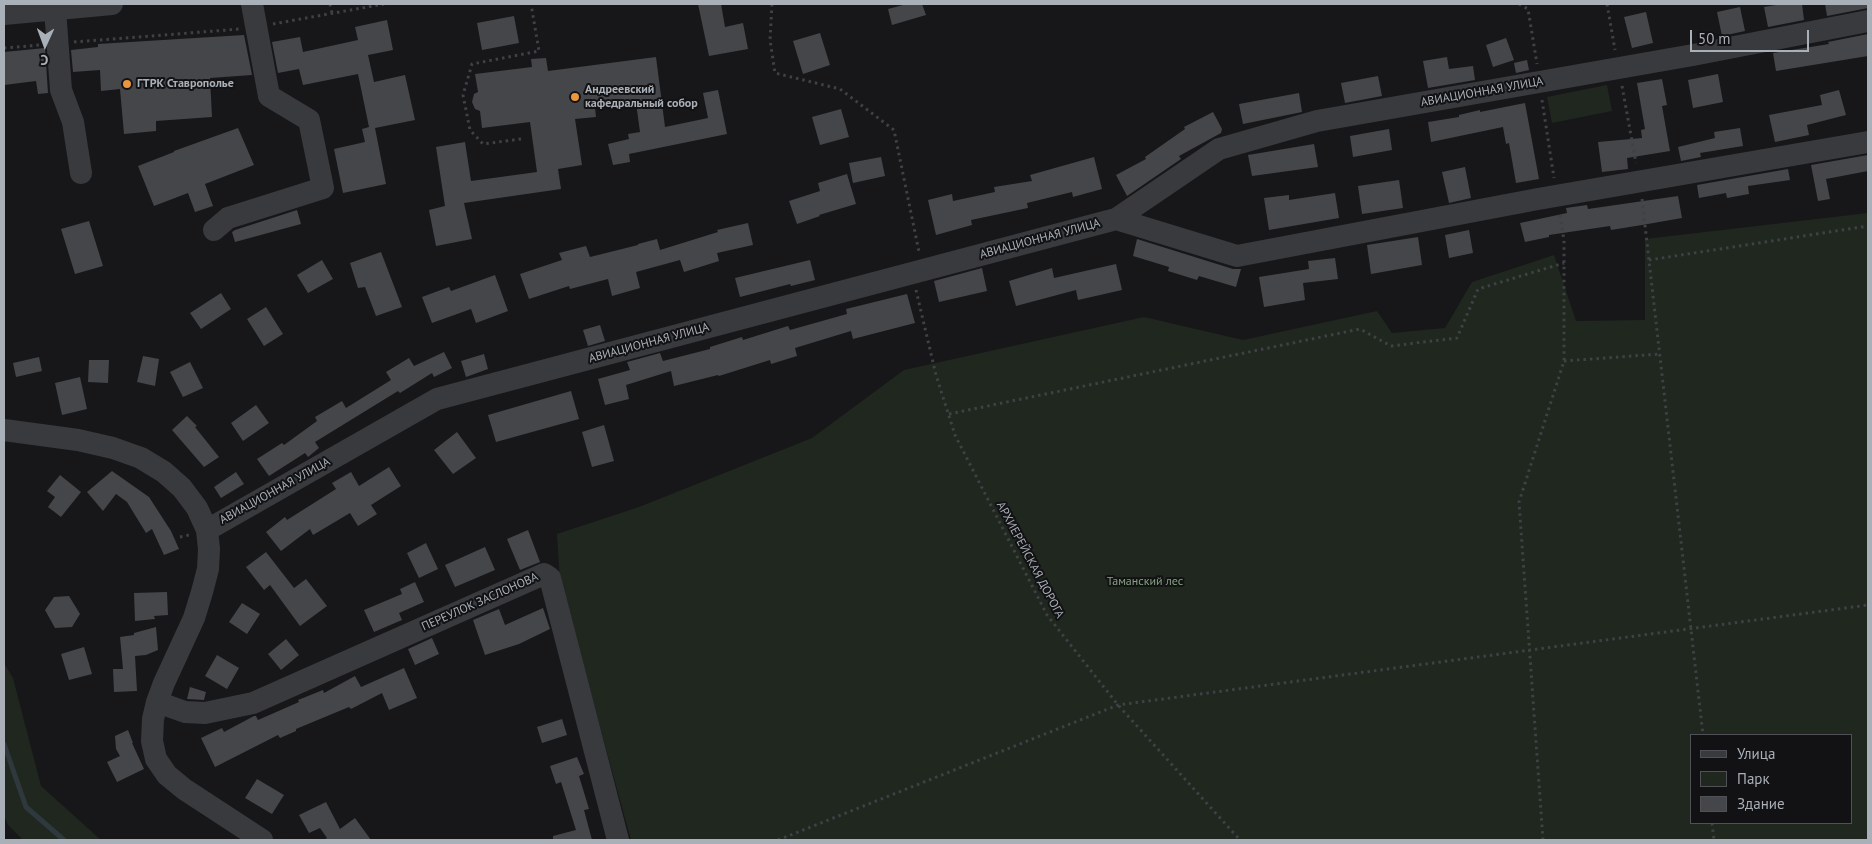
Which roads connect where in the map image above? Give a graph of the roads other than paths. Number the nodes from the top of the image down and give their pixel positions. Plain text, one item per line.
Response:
1 (112, 4) edge
2 (252, 4) edge
3 (81, 5) edge
4 (55, 9) junction
5 (4, 14) edge
6 (1868, 21) edge
7 (1868, 142) edge
8 (81, 173) dead end
9 (1116, 219) junction
10 (214, 230) dead end
11 (4, 430) edge
12 (207, 530) junction
13 (157, 702) junction
14 (262, 840) edge
15 (618, 840) edge

1 - 3 street
2 - 10 street
3 - 4 street
4 - 5 street
4 - 8 street
6 - 9 street, АВИАЦИОННАЯ УЛИЦА
7 - 9 street, АВИАЦИОННАЯ УЛИЦА
9 - 12 street, АВИАЦИОННАЯ УЛИЦА
11 - 12 street
12 - 13 street
13 - 14 street
13 - 15 street, ПЕРЕУЛОК ЗАСЛОНОВА

